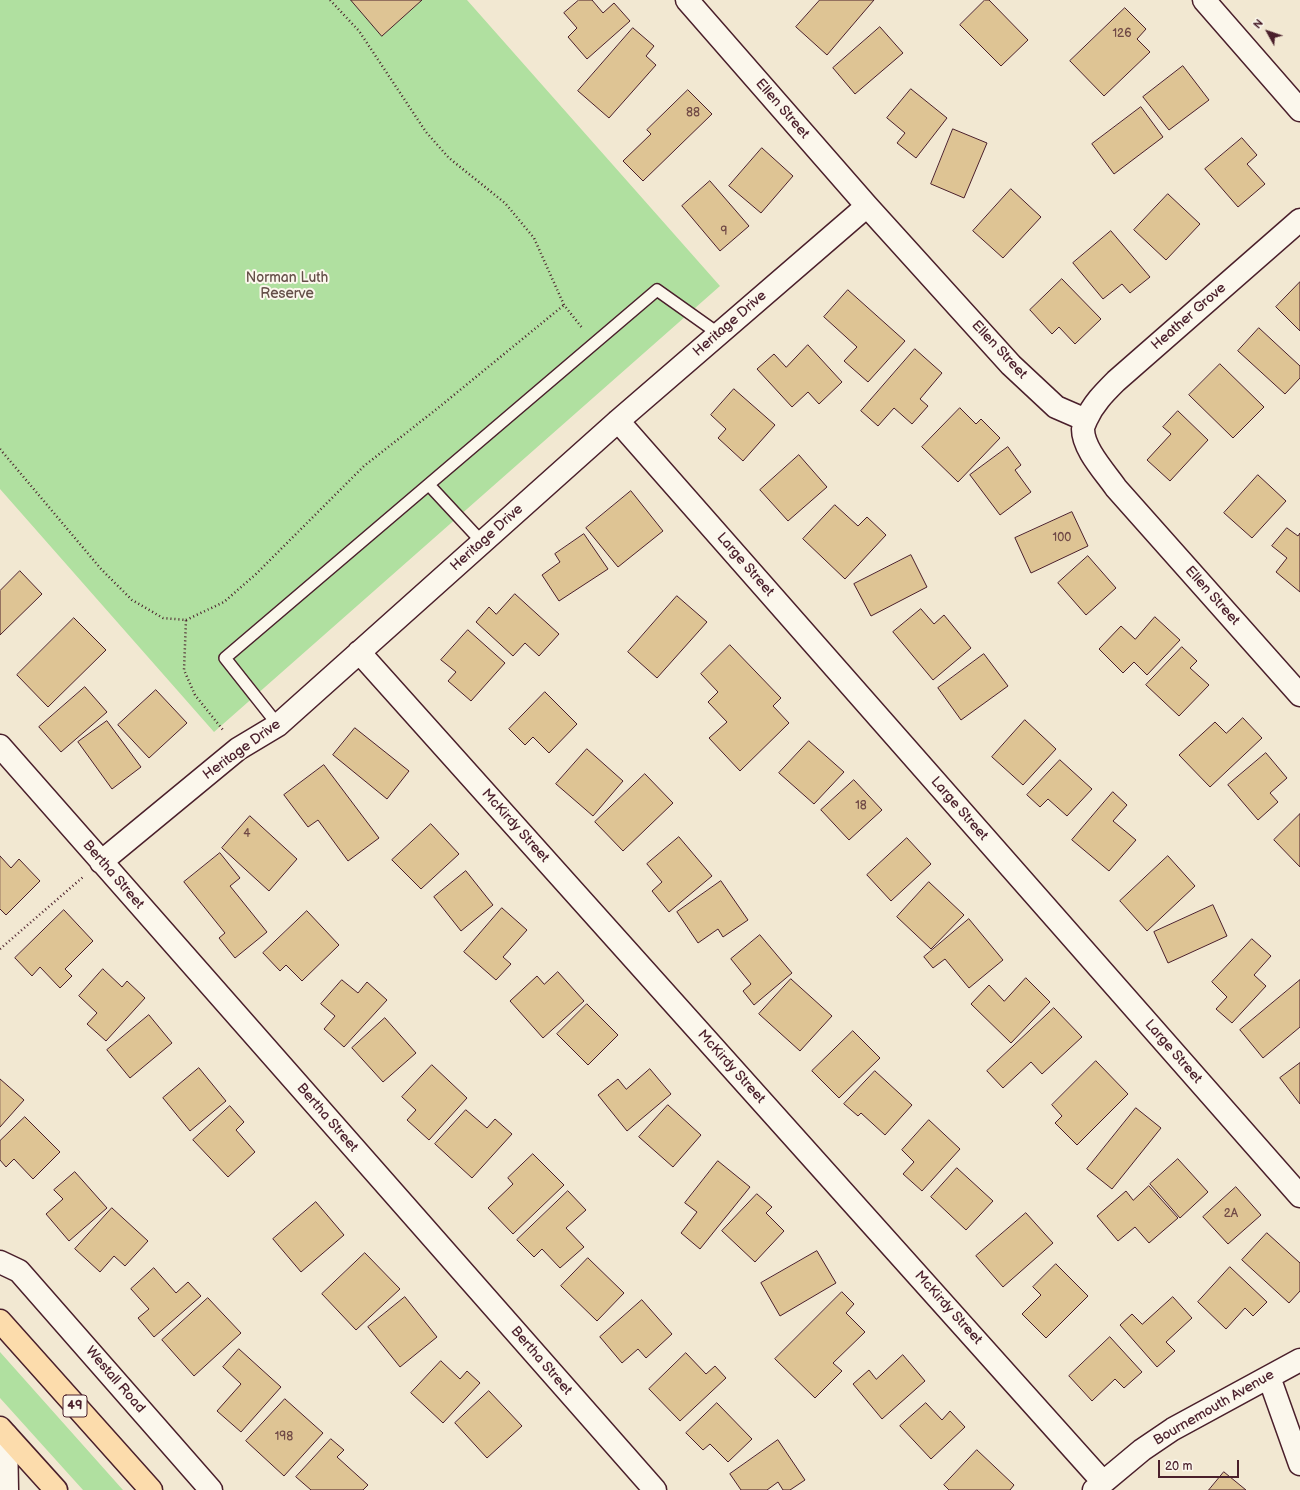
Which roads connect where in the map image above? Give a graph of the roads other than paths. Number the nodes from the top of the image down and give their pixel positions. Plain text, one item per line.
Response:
1 (687, 0) edge
2 (1204, 0) edge
3 (1300, 110) edge
4 (867, 206) junction
5 (1300, 220) edge
6 (719, 334) junction
7 (1086, 420) junction
8 (618, 421) junction
9 (428, 485) junction
10 (482, 542) junction
11 (359, 652) junction
12 (1300, 695) edge
13 (278, 726) junction
14 (0, 746) edge
15 (101, 862) junction
16 (1300, 1196) edge
17 (0, 1245) edge
18 (9, 1266) edge
19 (0, 1321) edge
20 (1300, 1360) edge
21 (1269, 1377) junction
22 (3, 1431) edge
23 (1300, 1464) edge
24 (1098, 1486) edge
25 (7, 1490) edge
26 (56, 1490) edge
27 (151, 1490) edge
28 (211, 1490) edge
29 (655, 1490) edge

1 - 4 street, Ellen Street
2 - 3 street
4 - 6 street, Heritage Drive
4 - 7 street, Ellen Street
5 - 7 street, Heather Grove
6 - 8 street, Heritage Drive
6 - 9 lane
7 - 12 street, Ellen Street
8 - 10 street, Heritage Drive
8 - 16 street, Large Street
9 - 10 lane
9 - 13 lane
10 - 11 street, Heritage Drive
11 - 13 street, Heritage Drive
11 - 24 street, McKirdy Street
13 - 15 street, Heritage Drive
14 - 15 street, Bertha Street
15 - 29 street, Bertha Street
17 - 18 street, Westall Road
18 - 28 street, Westall Road
19 - 27 main road, 49
20 - 21 street, Bournemouth Avenue
21 - 23 street
21 - 24 street, Bournemouth Avenue
22 - 25 street
22 - 26 main road

